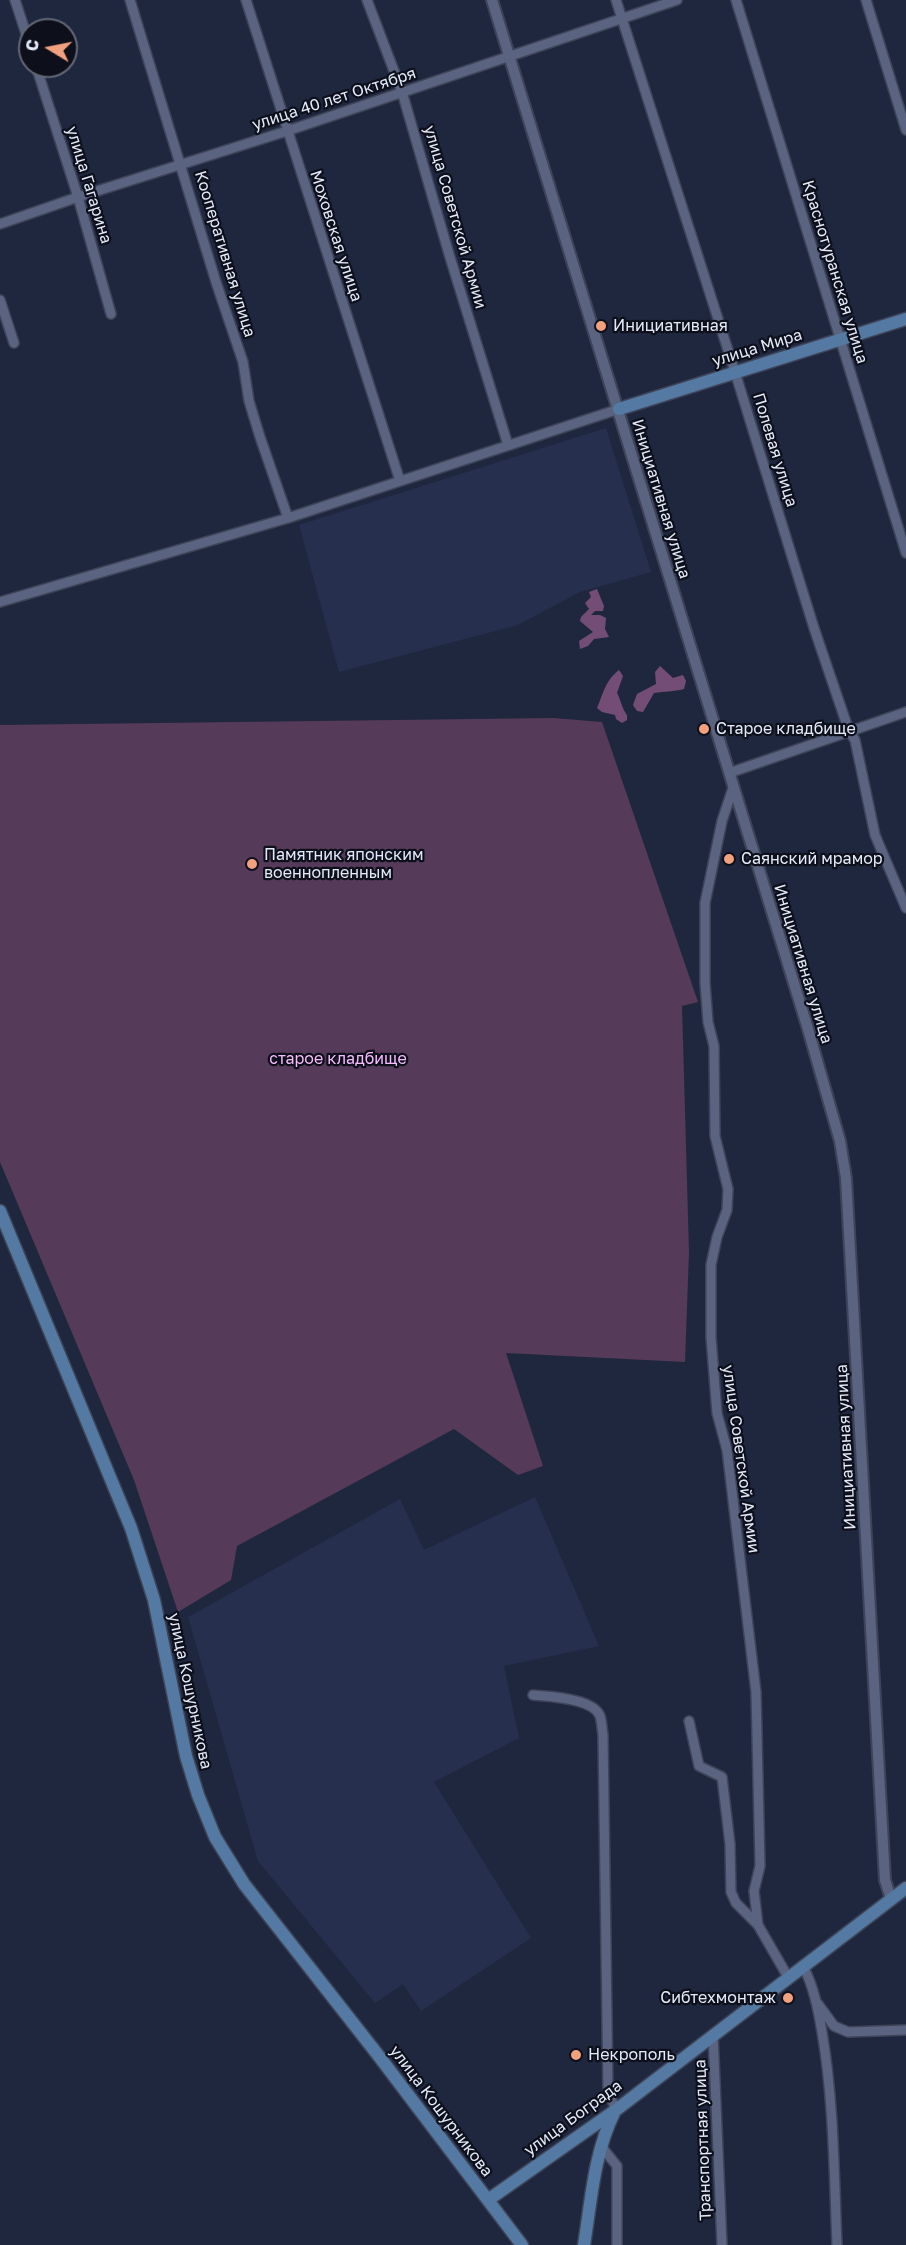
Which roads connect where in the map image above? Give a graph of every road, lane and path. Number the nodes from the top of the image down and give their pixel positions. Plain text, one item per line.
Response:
1 (15, 0) edge
2 (130, 0) edge
3 (246, 0) edge
4 (367, 0) edge
5 (492, 0) edge
6 (616, 0) edge
7 (677, 0) edge
8 (736, 0) edge
9 (866, 0) edge
10 (21, 18) edge
11 (622, 19) junction
12 (510, 55) junction
13 (40, 78) edge
14 (402, 92) junction
15 (906, 130) edge
16 (287, 131) junction
17 (181, 165) junction
18 (78, 197) junction
19 (0, 224) edge
20 (0, 300) edge
21 (111, 314) dead end
22 (906, 319) edge
23 (839, 340) junction
24 (14, 343) dead end
25 (735, 372) junction
26 (619, 409) junction
27 (508, 445) junction
28 (400, 481) junction
29 (288, 518) junction
30 (906, 553) edge
31 (0, 602) edge
32 (906, 712) edge
33 (849, 731) junction
34 (729, 773) junction
35 (733, 788) junction
36 (906, 908) edge
37 (0, 1211) edge
38 (533, 1695) dead end
39 (689, 1721) dead end
40 (906, 1888) edge
41 (891, 1899) junction
42 (758, 1924) junction
43 (803, 1966) junction
44 (788, 1977) junction
45 (816, 2002) junction
46 (906, 2030) edge
47 (713, 2034) junction
48 (616, 2110) junction
49 (601, 2146) junction
50 (488, 2200) junction
51 (522, 2245) edge
52 (584, 2245) edge
53 (617, 2245) edge
54 (722, 2245) edge
55 (837, 2245) edge

1 - 10 street
2 - 17 street, Кооперативная улица
3 - 16 street, Моховская улица
4 - 14 street, улица Советской Армии
5 - 12 street, Инициативная улица
6 - 11 street, Полевая улица
7 - 11 street, улица 40 лет Октября
8 - 23 street, Краснотуранская улица
9 - 15 street
11 - 12 street, улица 40 лет Октября
11 - 25 street, Полевая улица
12 - 14 street, улица 40 лет Октября
12 - 26 street, Инициативная улица
13 - 18 street, улица Гагарина
14 - 16 street, улица 40 лет Октября
14 - 27 street, улица Советской Армии
16 - 17 street, улица 40 лет Октября
16 - 28 street, Моховская улица
17 - 18 street, улица 40 лет Октября
17 - 29 street, Кооперативная улица
18 - 19 street, улица 40 лет Октября
18 - 21 street, улица Гагарина
20 - 24 street
22 - 23 main road, улица Мира
23 - 25 main road, улица Мира
23 - 30 street, Краснотуранская улица
25 - 26 main road, улица Мира
25 - 33 street, Полевая улица
26 - 27 street
26 - 34 street, Инициативная улица
27 - 28 street
28 - 29 street
29 - 31 street
32 - 33 street
33 - 34 street
33 - 36 street, Полевая улица
34 - 35 street, Инициативная улица
35 - 41 street, Инициативная улица
35 - 42 street, улица Советской Армии
37 - 50 main road, улица Кошурникова
38 - 48 street
39 - 42 street, улица Советской Армии
40 - 41 main road, улица Бограда
41 - 43 main road, улица Бограда
42 - 44 street, улица Советской Армии
43 - 44 main road, улица Бограда
43 - 45 street
44 - 47 main road, улица Бограда
45 - 46 street
45 - 55 street
47 - 48 main road, улица Бограда
47 - 54 street, Транспортная улица
48 - 49 main road
48 - 50 main road, улица Бограда
49 - 52 main road
49 - 53 street
50 - 51 main road, улица Кошурникова

